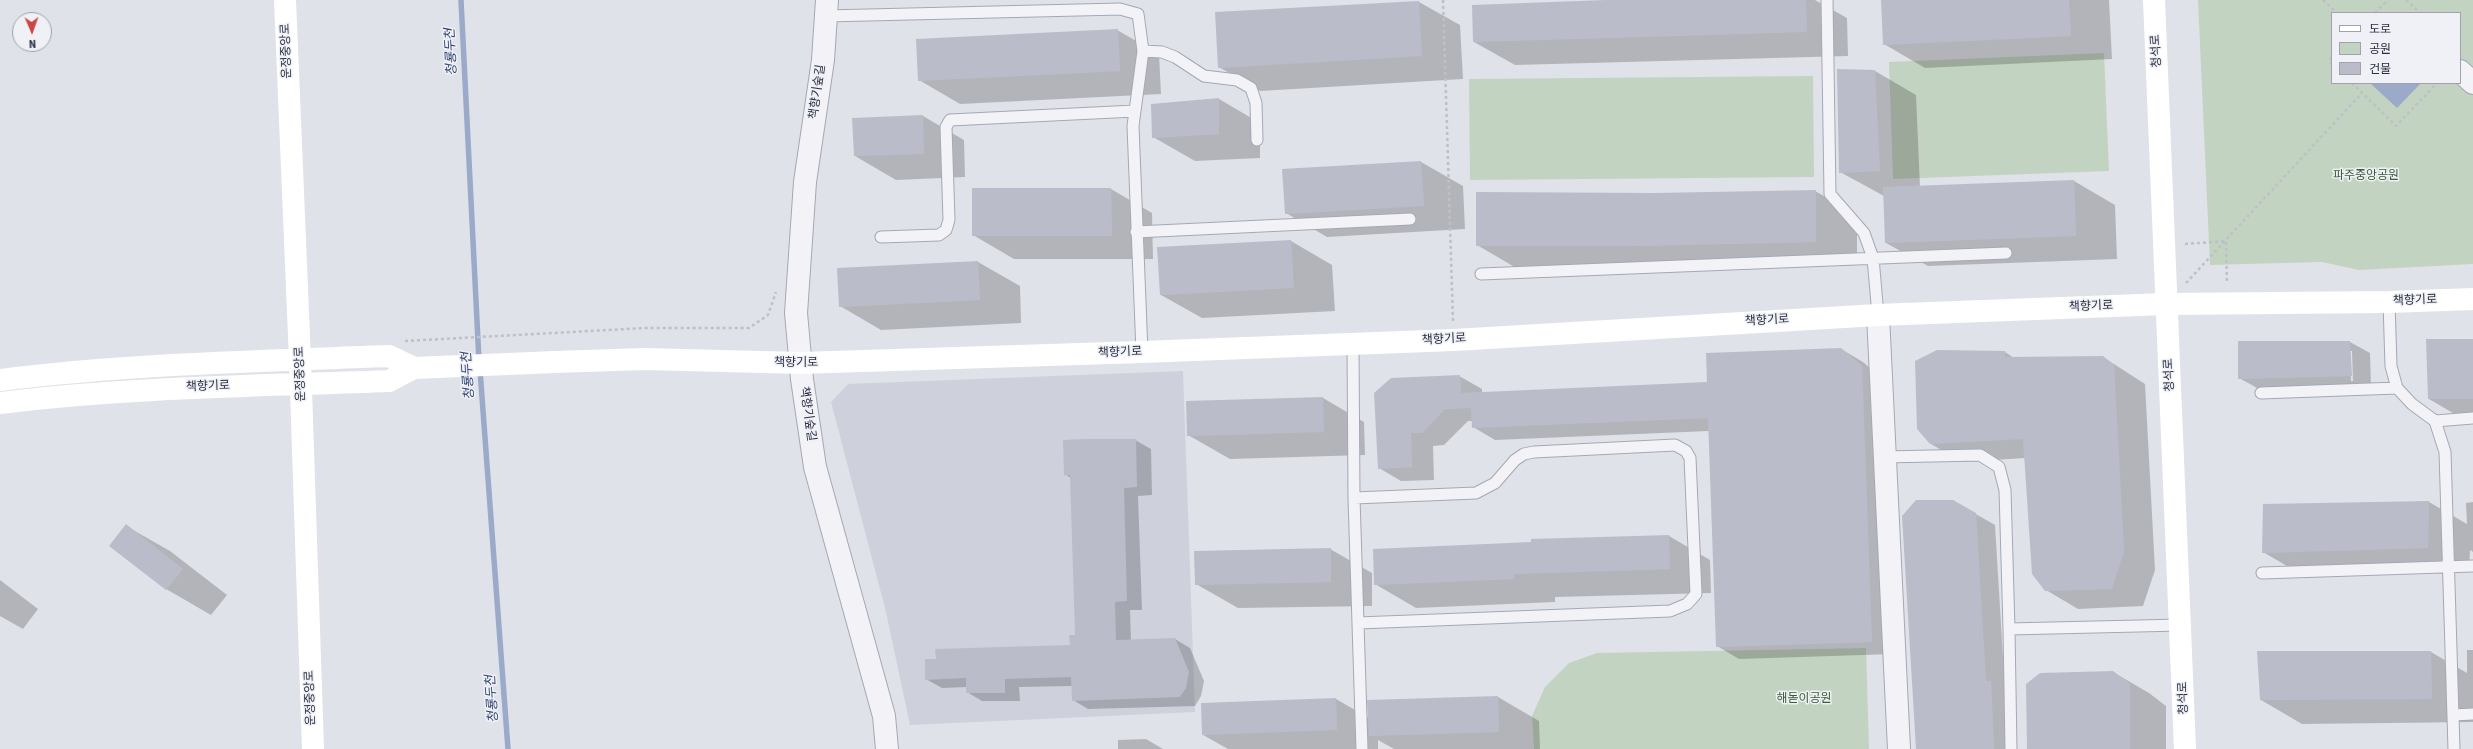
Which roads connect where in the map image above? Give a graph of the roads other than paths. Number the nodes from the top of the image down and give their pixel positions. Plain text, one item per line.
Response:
1 (285, 0) edge
2 (1827, 0) edge
3 (2154, 0) edge
4 (826, 8) edge
5 (1143, 51) junction
6 (2461, 72) edge
7 (2473, 83) edge
8 (1135, 111) junction
9 (1257, 140) dead end
10 (1410, 219) dead end
11 (1136, 232) junction
12 (881, 237) dead end
13 (2006, 253) dead end
14 (1874, 258) junction
15 (1481, 274) dead end
16 (2473, 299) edge
17 (2389, 302) junction
18 (2166, 304) junction
19 (1878, 314) junction
20 (1352, 344) junction
21 (1142, 352) junction
22 (300, 360) junction
23 (801, 363) junction
24 (414, 368) junction
25 (0, 380) edge
26 (301, 384) junction
27 (2396, 388) junction
28 (2261, 392) dead end
29 (0, 404) edge
30 (2473, 418) edge
31 (2435, 421) junction
32 (1884, 457) junction
33 (1354, 498) junction
34 (2473, 566) edge
35 (2448, 568) junction
36 (2262, 573) dead end
37 (1358, 623) junction
38 (2181, 625) junction
39 (2009, 629) junction
40 (2473, 714) edge
41 (2453, 715) junction
42 (313, 749) edge
43 (887, 749) edge
44 (1362, 749) edge
45 (1899, 749) edge
46 (2011, 749) edge
47 (2185, 749) edge
48 (2454, 749) edge

1 - 22 street, 운정중앙로
2 - 14 lane
3 - 18 street, 청석로
4 - 5 lane
4 - 23 street, 책향기숲길
5 - 8 lane
5 - 9 lane
6 - 7 street
8 - 11 lane
8 - 12 lane
10 - 11 lane
11 - 21 lane
13 - 14 lane
14 - 15 lane
14 - 19 lane
16 - 17 street, 책향기로
17 - 18 street, 책향기로
17 - 27 lane
18 - 19 street, 책향기로
18 - 38 street, 청석로
19 - 20 street, 책향기로
19 - 32 street
20 - 21 street, 책향기로
20 - 33 lane
21 - 23 street, 책향기로
22 - 24 street, 책향기로
22 - 25 street, 책향기로
22 - 26 street, 운정중앙로
23 - 24 street, 책향기로
23 - 43 street, 책향기숲길
24 - 26 street, 책향기로
26 - 29 street, 책향기로
26 - 42 street, 운정중앙로
27 - 28 lane
27 - 31 lane
30 - 31 lane
31 - 35 lane
32 - 39 lane
32 - 45 street
33 - 37 lane
33 - 37 lane
34 - 35 lane
35 - 36 lane
35 - 41 lane
37 - 44 lane
38 - 39 lane
38 - 47 street, 청석로
39 - 46 lane
40 - 41 lane
41 - 48 lane

